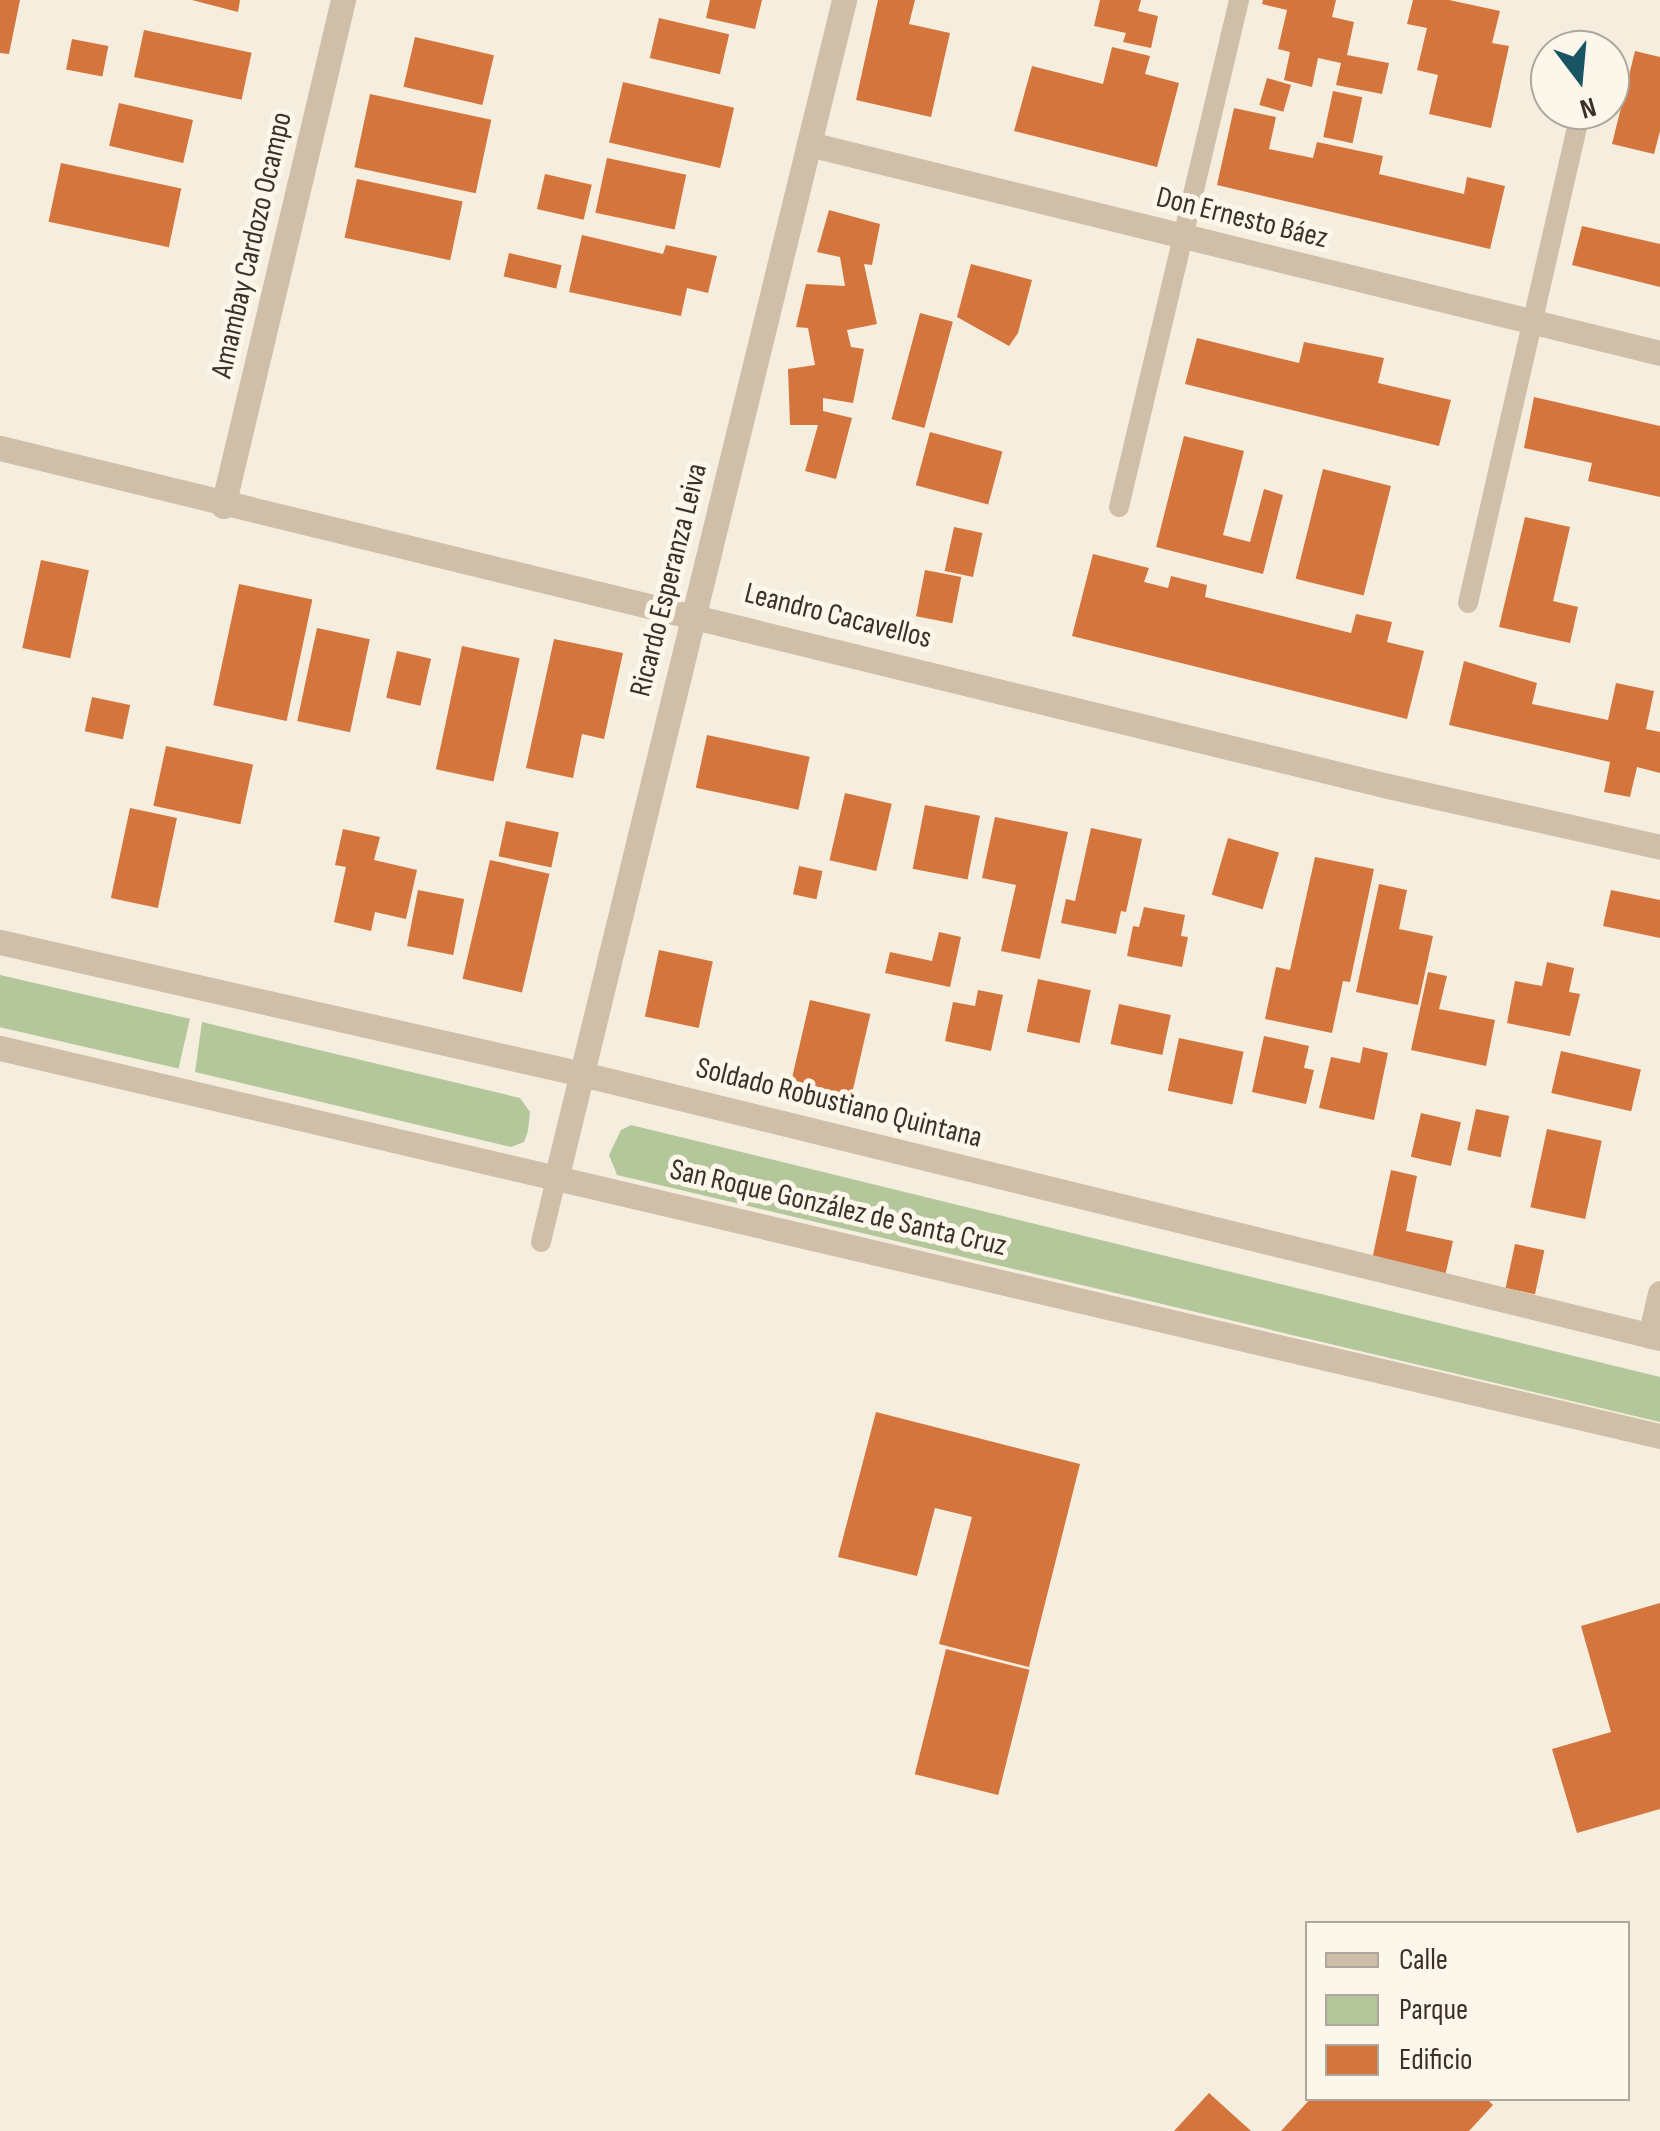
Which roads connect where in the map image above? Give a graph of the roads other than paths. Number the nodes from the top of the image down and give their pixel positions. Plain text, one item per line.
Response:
1 (343, 0) edge
2 (844, 0) edge
3 (1239, 0) edge
4 (1577, 130) edge
5 (809, 144) junction
6 (1182, 236) junction
7 (1533, 325) junction
8 (1660, 353) edge
9 (0, 448) edge
10 (224, 506) junction
11 (1119, 507) dead end
12 (1468, 603) dead end
13 (694, 614) junction
14 (1660, 847) edge
15 (0, 942) edge
16 (0, 1048) edge
17 (582, 1074) junction
18 (557, 1175) junction
19 (540, 1242) dead end
20 (1660, 1293) edge
21 (1655, 1337) edge
22 (1660, 1436) edge

1 - 10 street, Amambay Cardozo Ocampo
2 - 5 street, Ricardo Esperanza Leiva
3 - 6 lane
4 - 7 lane
5 - 6 street, Don Ernesto Báez
5 - 13 street, Ricardo Esperanza Leiva
6 - 7 street, Don Ernesto Báez
6 - 11 lane
7 - 8 street, Don Ernesto Báez
7 - 12 lane
9 - 10 street, Leandro Cacavellos
10 - 13 street, Leandro Cacavellos
13 - 14 street, Leandro Cacavellos
13 - 17 street, Ricardo Esperanza Leiva
15 - 17 street, Soldado Robustiano Quintana
16 - 18 street, San Roque González de Santa Cruz
17 - 18 street, Ricardo Esperanza Leiva
17 - 21 street, Soldado Robustiano Quintana
18 - 19 lane
18 - 22 street, San Roque González de Santa Cruz
20 - 21 street

